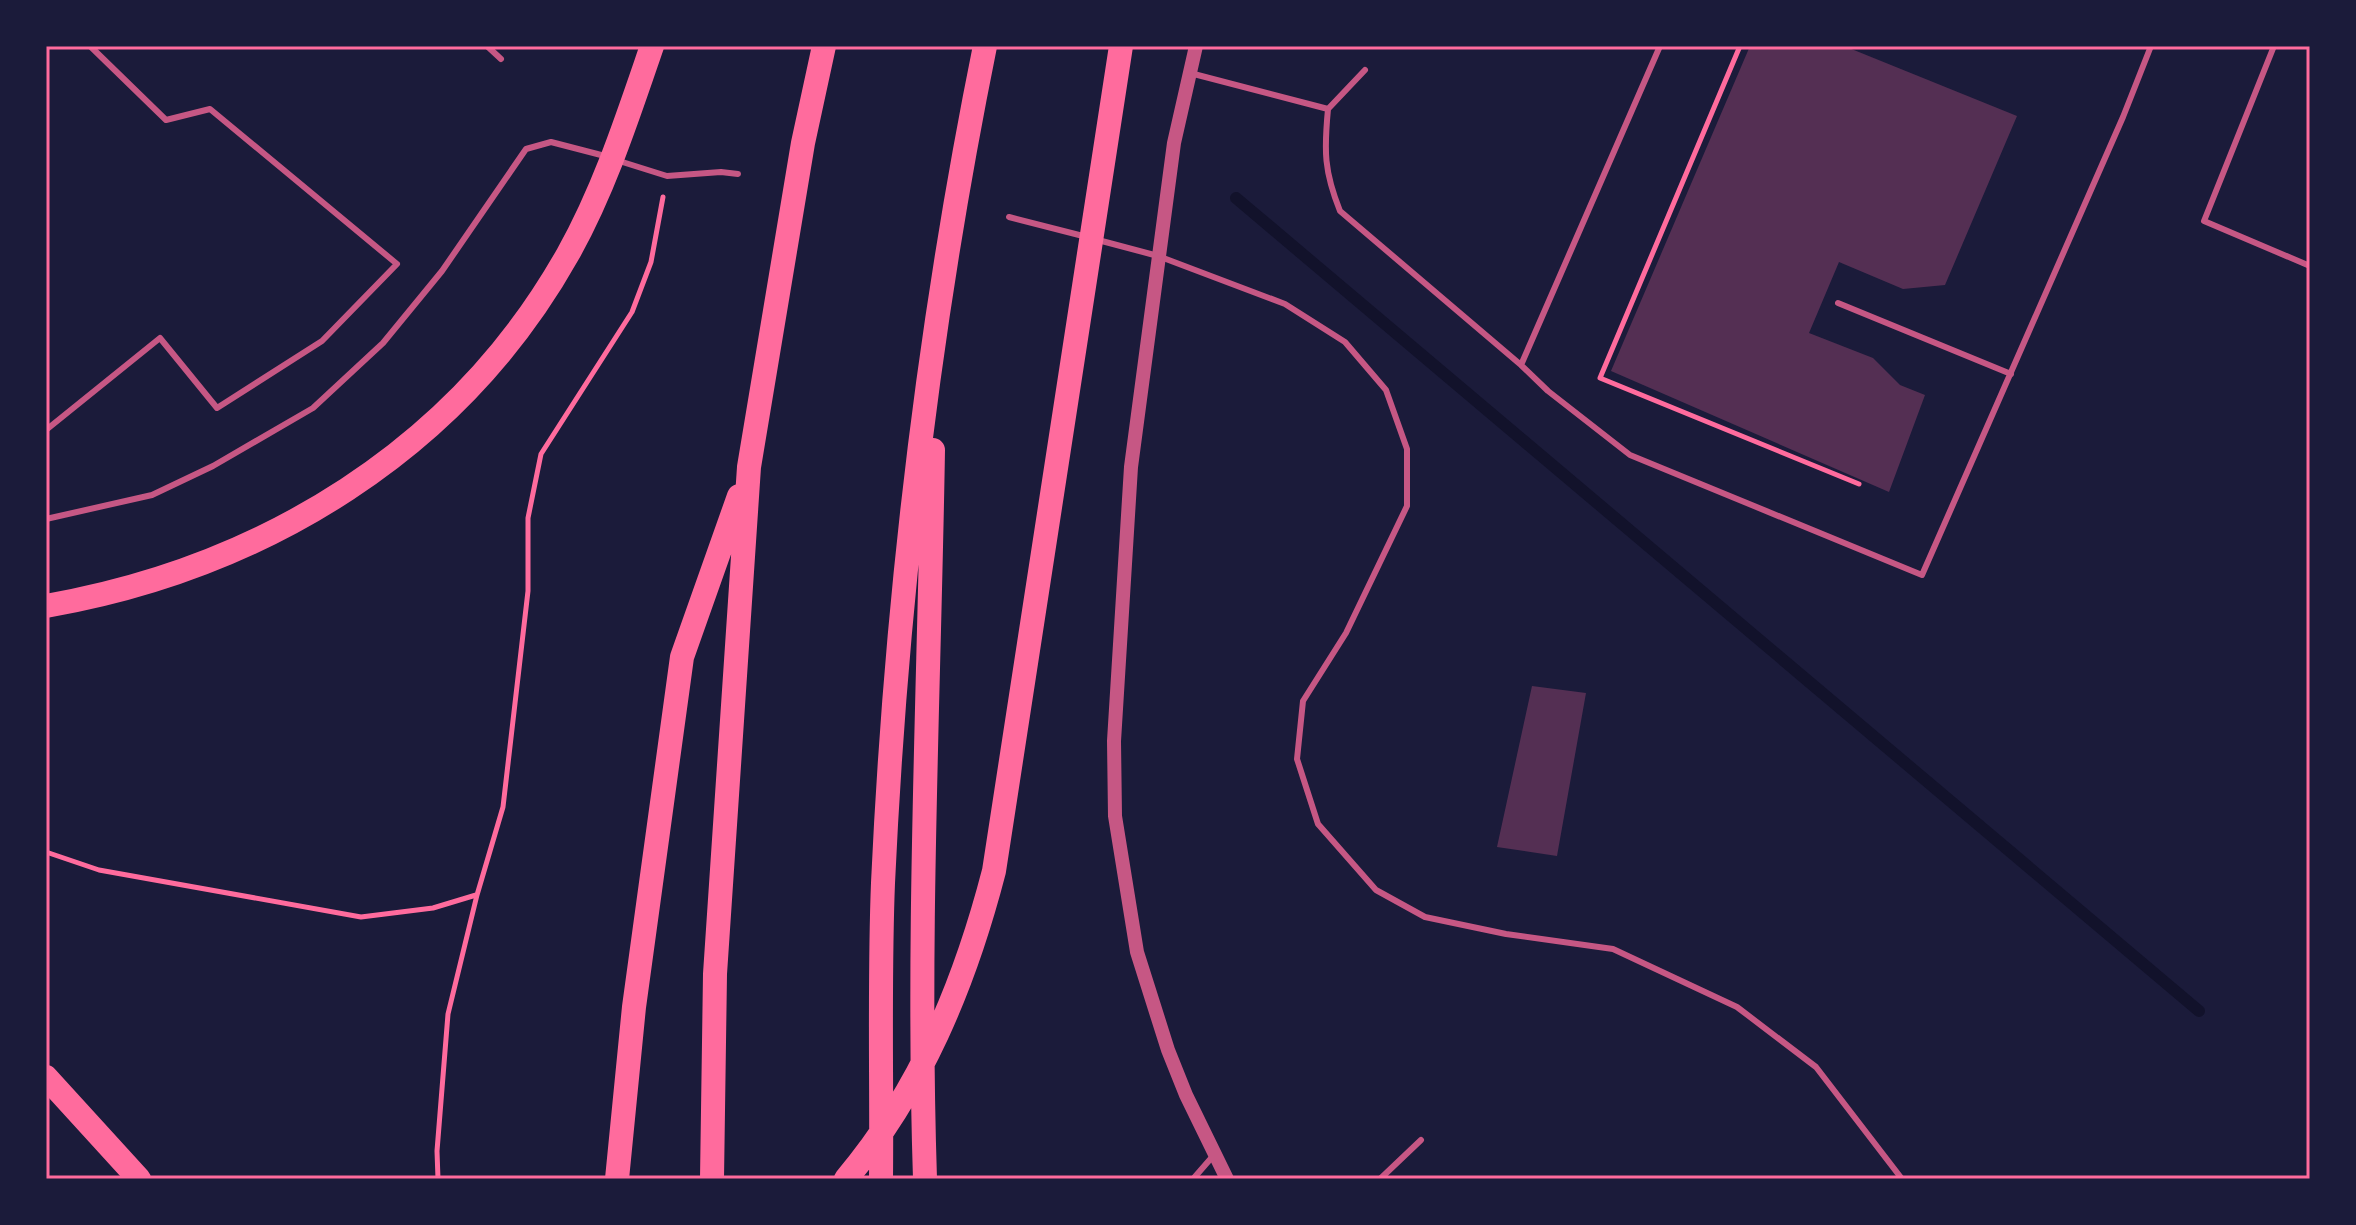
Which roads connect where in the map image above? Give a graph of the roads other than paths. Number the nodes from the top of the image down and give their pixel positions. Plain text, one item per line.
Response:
1 (90, 46) edge
2 (487, 46) edge
3 (652, 46) edge
4 (824, 46) edge
5 (985, 46) edge
6 (1121, 46) edge
7 (1196, 46) edge
8 (1660, 46) edge
9 (2151, 46) edge
10 (2274, 46) edge
11 (501, 59) dead end
12 (1365, 70) dead end
13 (1189, 72) junction
14 (1328, 109) junction
15 (738, 174) dead end
16 (1009, 217) dead end
17 (1158, 256) junction
18 (2310, 266) edge
19 (1838, 303) dead end
20 (934, 336) junction
21 (1521, 365) junction
22 (2011, 374) junction
23 (46, 430) edge
24 (749, 467) junction
25 (46, 519) edge
26 (46, 606) edge
27 (46, 1077) edge
28 (1421, 1140) dead end
29 (1213, 1156) junction
30 (139, 1179) edge
31 (617, 1179) edge
32 (712, 1179) edge
33 (846, 1179) edge
34 (881, 1179) edge
35 (925, 1179) edge
36 (1193, 1179) edge
37 (1227, 1179) edge
38 (1380, 1179) edge
39 (1902, 1179) edge

1 - 23 lane
2 - 11 lane
3 - 26 highway
4 - 24 highway
5 - 20 highway
6 - 33 highway
7 - 13 street
8 - 21 lane
9 - 22 lane
10 - 18 lane
12 - 14 lane
13 - 14 lane
13 - 17 street
14 - 21 lane
15 - 25 lane
16 - 17 lane
17 - 29 street
17 - 39 lane
19 - 22 lane
20 - 34 highway
20 - 35 highway
21 - 22 lane
24 - 31 highway
24 - 32 highway
27 - 30 highway
28 - 38 lane
29 - 36 lane
29 - 37 street

